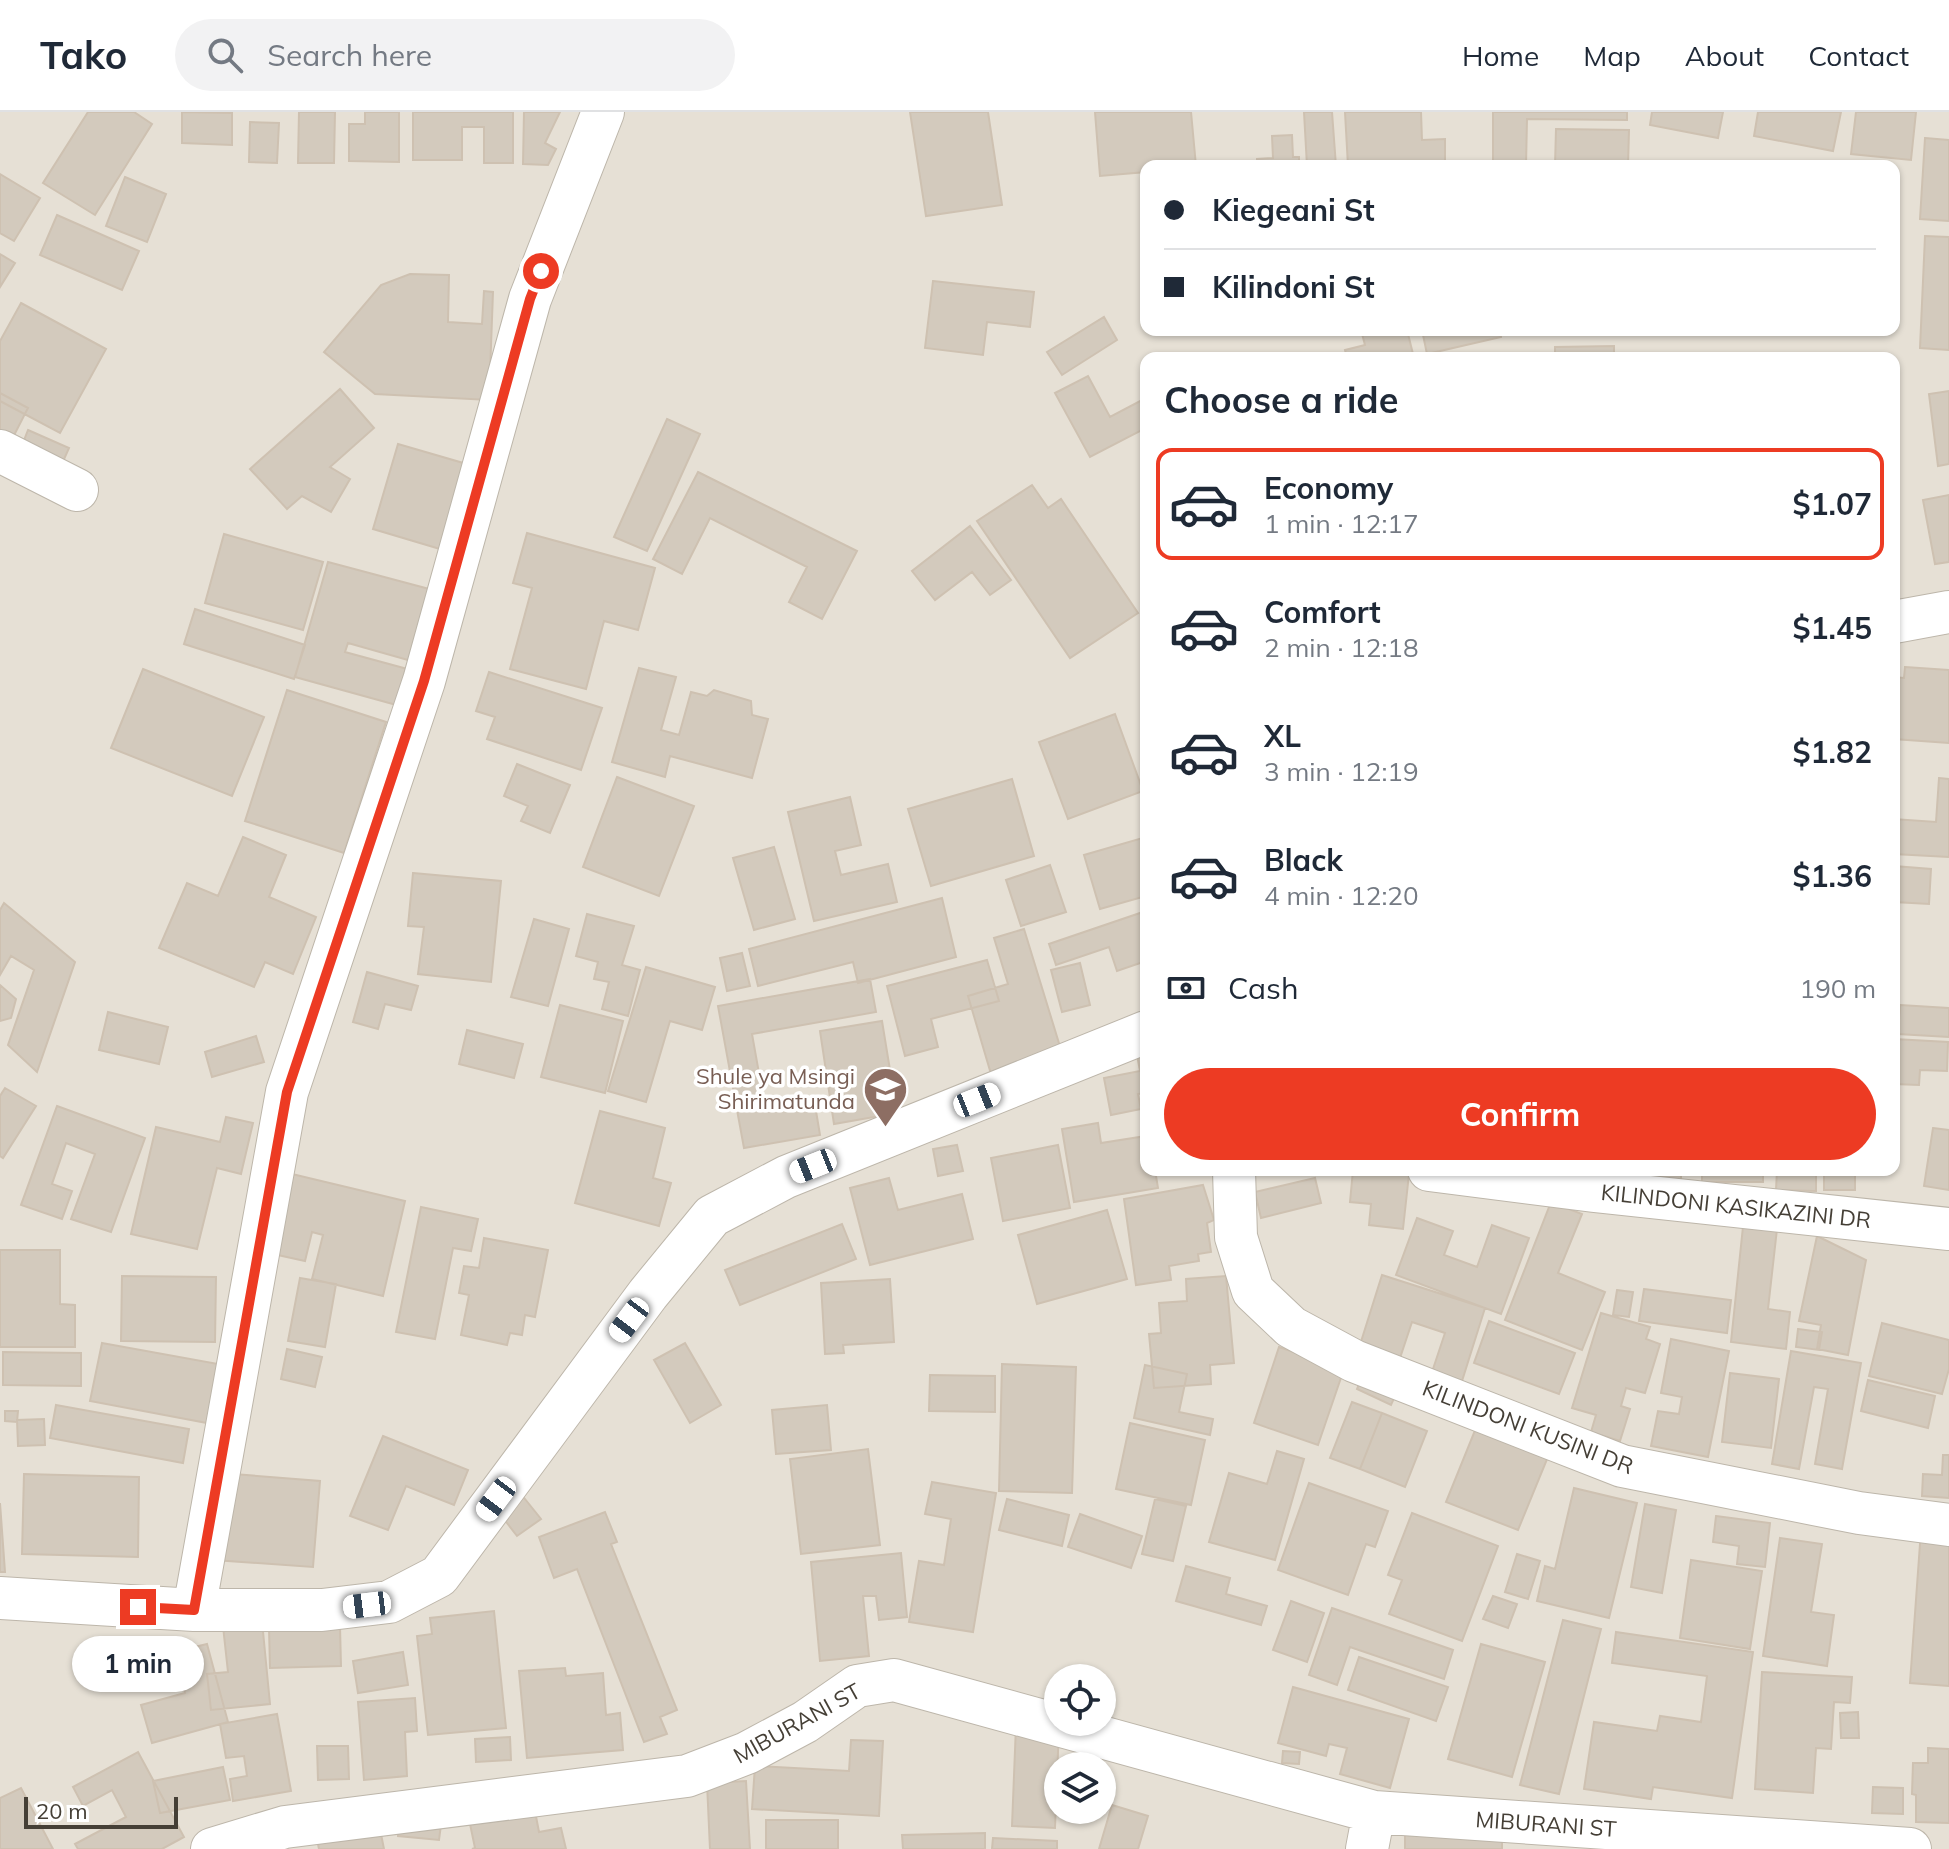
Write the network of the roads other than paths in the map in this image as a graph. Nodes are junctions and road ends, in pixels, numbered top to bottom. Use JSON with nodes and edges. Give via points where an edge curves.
{"nodes":[{"id":1,"x":603,"y":112,"type":"edge"},
{"id":2,"x":0,"y":451,"type":"edge"},
{"id":3,"x":77,"y":490,"type":"dead end"},
{"id":4,"x":1949,"y":612,"type":"edge"},
{"id":5,"x":1900,"y":621,"type":"edge"},
{"id":6,"x":1140,"y":1034,"type":"edge"},
{"id":7,"x":1234,"y":1176,"type":"edge"},
{"id":8,"x":1476,"y":1176,"type":"edge"},
{"id":9,"x":1949,"y":1229,"type":"edge"},
{"id":10,"x":1949,"y":1525,"type":"edge"},
{"id":11,"x":0,"y":1598,"type":"edge"},
{"id":12,"x":194,"y":1610,"type":"junction"},
{"id":13,"x":1370,"y":1831,"type":"edge"},
{"id":14,"x":212,"y":1849,"type":"edge"},
{"id":15,"x":1910,"y":1849,"type":"edge"}],
"edges":[{"from":1,"to":12,"type":"street","via":[[530,299],[424,681],[287,1092]]},
{"from":2,"to":3,"type":"street"},
{"from":4,"to":5,"type":"street"},
{"from":6,"to":12,"type":"street","via":[[786,1177],[712,1216],[439,1576],[389,1602],[322,1610]]},
{"from":7,"to":10,"type":"street","name":"KILINDONI KUSINI DR","via":[[1236,1237],[1253,1291],[1291,1327],[1354,1361],[1622,1466],[1859,1513]]},
{"from":8,"to":9,"type":"street","name":"KILINDONI KASIKAZINI DR"},
{"from":11,"to":12,"type":"street"},
{"from":13,"to":14,"type":"street","name":"MIBURANI ST","via":[[1198,1766],[894,1680],[857,1686],[770,1741],[687,1776],[285,1827]]},
{"from":13,"to":15,"type":"street","name":"MIBURANI ST"}]}
